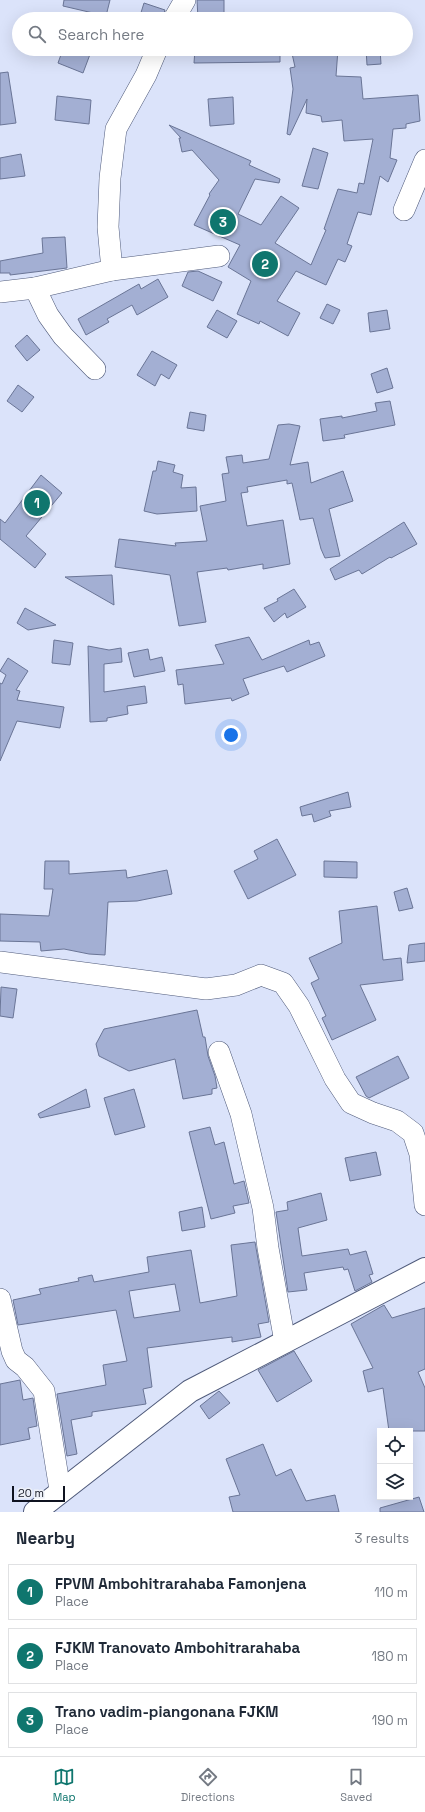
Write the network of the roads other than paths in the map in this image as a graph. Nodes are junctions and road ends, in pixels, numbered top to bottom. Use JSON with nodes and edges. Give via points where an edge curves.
{"nodes":[{"id":1,"x":186,"y":0,"type":"edge"},
{"id":2,"x":178,"y":12,"type":"edge"},
{"id":3,"x":154,"y":56,"type":"edge"},
{"id":4,"x":425,"y":160,"type":"edge"},
{"id":5,"x":404,"y":210,"type":"dead end"},
{"id":6,"x":219,"y":256,"type":"dead end"},
{"id":7,"x":112,"y":270,"type":"junction"},
{"id":8,"x":36,"y":288,"type":"junction"},
{"id":9,"x":0,"y":292,"type":"edge"},
{"id":10,"x":95,"y":369,"type":"dead end"},
{"id":11,"x":0,"y":962,"type":"edge"},
{"id":12,"x":219,"y":1052,"type":"dead end"},
{"id":13,"x":425,"y":1205,"type":"edge"},
{"id":14,"x":425,"y":1268,"type":"edge"},
{"id":15,"x":0,"y":1299,"type":"edge"},
{"id":16,"x":286,"y":1342,"type":"junction"},
{"id":17,"x":60,"y":1490,"type":"junction"},
{"id":18,"x":35,"y":1512,"type":"edge"}],
"edges":[{"from":1,"to":2,"type":"street"},
{"from":3,"to":7,"type":"street","via":[[116,128],[108,227]]},
{"from":4,"to":5,"type":"street"},
{"from":6,"to":7,"type":"street"},
{"from":7,"to":8,"type":"street"},
{"from":8,"to":9,"type":"street"},
{"from":8,"to":10,"type":"street","via":[[48,315],[63,336]]},
{"from":11,"to":13,"type":"street","via":[[206,990],[236,985],[261,975],[283,983],[299,1006],[334,1079],[351,1102],[373,1113],[397,1120],[413,1133],[420,1154]]},
{"from":12,"to":16,"type":"street","via":[[241,1114],[263,1208]]},
{"from":14,"to":16,"type":"street"},
{"from":15,"to":17,"type":"street","via":[[16,1360],[44,1391]]},
{"from":16,"to":17,"type":"street","via":[[190,1391]]},
{"from":17,"to":18,"type":"street"}]}
